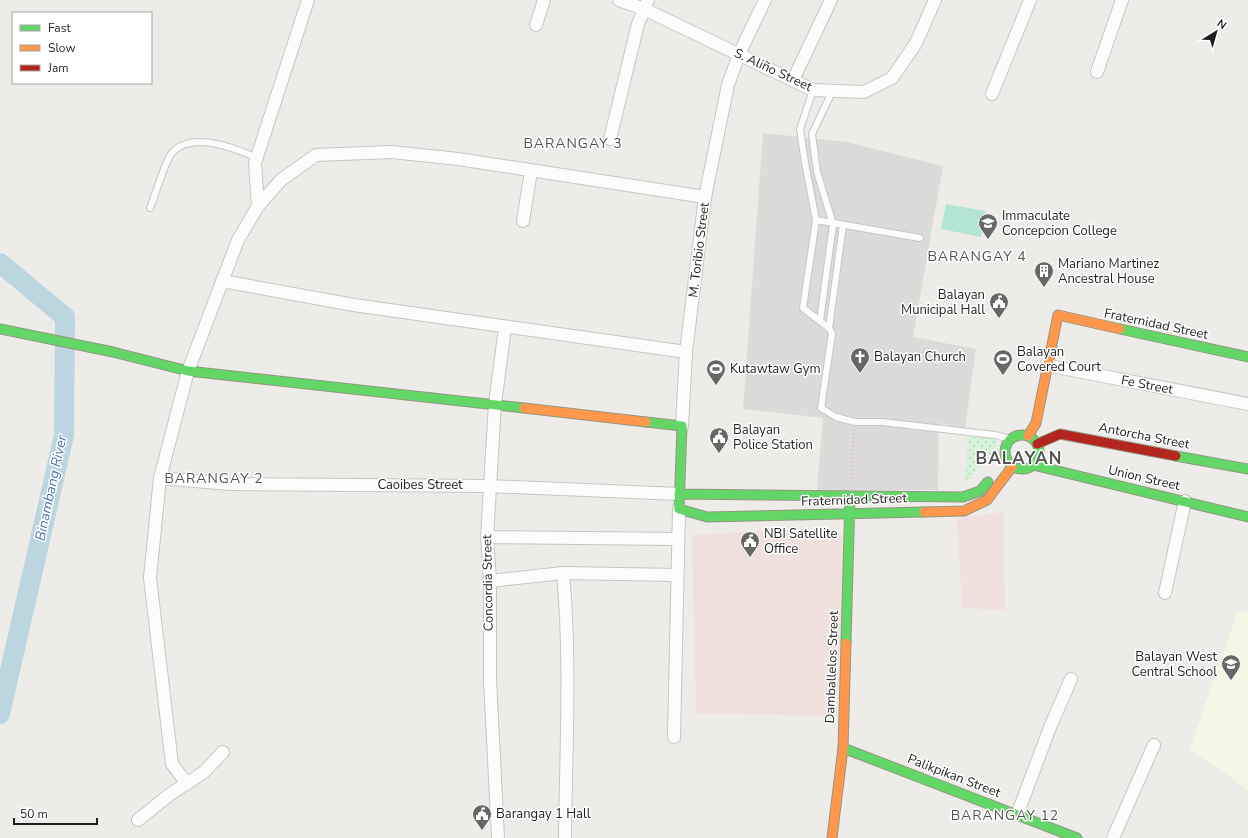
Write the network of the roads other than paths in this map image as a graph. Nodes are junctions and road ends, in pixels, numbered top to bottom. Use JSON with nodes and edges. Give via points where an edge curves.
{"nodes":[{"id":1,"x":308,"y":0,"type":"edge"},
{"id":2,"x":544,"y":0,"type":"edge"},
{"id":3,"x":619,"y":0,"type":"edge"},
{"id":4,"x":765,"y":0,"type":"edge"},
{"id":5,"x":831,"y":0,"type":"edge"},
{"id":6,"x":935,"y":0,"type":"edge"},
{"id":7,"x":1030,"y":0,"type":"edge"},
{"id":8,"x":1122,"y":0,"type":"edge"},
{"id":9,"x":646,"y":5,"type":"edge"},
{"id":10,"x":536,"y":25,"type":"dead end"},
{"id":11,"x":739,"y":54,"type":"junction"},
{"id":12,"x":1097,"y":72,"type":"dead end"},
{"id":13,"x":793,"y":80,"type":"junction"},
{"id":14,"x":813,"y":90,"type":"junction"},
{"id":15,"x":832,"y":92,"type":"junction"},
{"id":16,"x":992,"y":94,"type":"dead end"},
{"id":17,"x":610,"y":139,"type":"dead end"},
{"id":18,"x":257,"y":158,"type":"junction"},
{"id":19,"x":531,"y":171,"type":"junction"},
{"id":20,"x":706,"y":197,"type":"junction"},
{"id":21,"x":258,"y":206,"type":"junction"},
{"id":22,"x":150,"y":208,"type":"dead end"},
{"id":23,"x":816,"y":220,"type":"junction"},
{"id":24,"x":522,"y":222,"type":"dead end"},
{"id":25,"x":833,"y":224,"type":"junction"},
{"id":26,"x":842,"y":226,"type":"junction"},
{"id":27,"x":920,"y":238,"type":"dead end"},
{"id":28,"x":222,"y":281,"type":"junction"},
{"id":29,"x":820,"y":321,"type":"junction"},
{"id":30,"x":505,"y":328,"type":"junction"},
{"id":31,"x":829,"y":328,"type":"junction"},
{"id":32,"x":0,"y":329,"type":"edge"},
{"id":33,"x":686,"y":352,"type":"junction"},
{"id":34,"x":1248,"y":357,"type":"edge"},
{"id":35,"x":1046,"y":365,"type":"junction"},
{"id":36,"x":188,"y":371,"type":"junction"},
{"id":37,"x":495,"y":404,"type":"junction"},
{"id":38,"x":1248,"y":404,"type":"edge"},
{"id":39,"x":682,"y":426,"type":"junction"},
{"id":40,"x":1028,"y":436,"type":"junction"},
{"id":41,"x":1010,"y":439,"type":"junction"},
{"id":42,"x":1037,"y":444,"type":"junction"},
{"id":43,"x":1009,"y":463,"type":"junction"},
{"id":44,"x":1033,"y":465,"type":"junction"},
{"id":45,"x":1248,"y":470,"type":"edge"},
{"id":46,"x":160,"y":478,"type":"junction"},
{"id":47,"x":489,"y":486,"type":"junction"},
{"id":48,"x":679,"y":494,"type":"junction"},
{"id":49,"x":850,"y":496,"type":"junction"},
{"id":50,"x":1185,"y":501,"type":"junction"},
{"id":51,"x":679,"y":509,"type":"junction"},
{"id":52,"x":851,"y":513,"type":"junction"},
{"id":53,"x":1248,"y":517,"type":"edge"},
{"id":54,"x":487,"y":537,"type":"junction"},
{"id":55,"x":678,"y":539,"type":"junction"},
{"id":56,"x":563,"y":573,"type":"junction"},
{"id":57,"x":677,"y":575,"type":"junction"},
{"id":58,"x":490,"y":581,"type":"junction"},
{"id":59,"x":1165,"y":593,"type":"dead end"},
{"id":60,"x":1071,"y":679,"type":"dead end"},
{"id":61,"x":674,"y":737,"type":"dead end"},
{"id":62,"x":1154,"y":745,"type":"dead end"},
{"id":63,"x":843,"y":748,"type":"junction"},
{"id":64,"x":223,"y":752,"type":"dead end"},
{"id":65,"x":187,"y":784,"type":"junction"},
{"id":66,"x":1017,"y":815,"type":"junction"},
{"id":67,"x":138,"y":820,"type":"dead end"},
{"id":68,"x":565,"y":836,"type":"dead end"},
{"id":69,"x":498,"y":838,"type":"edge"},
{"id":70,"x":832,"y":838,"type":"edge"},
{"id":71,"x":1077,"y":838,"type":"edge"},
{"id":72,"x":1113,"y":838,"type":"edge"}],
"edges":[{"from":1,"to":18,"type":"street"},
{"from":2,"to":10,"type":"street"},
{"from":3,"to":9,"type":"street","name":"S. Aliño Street"},
{"from":4,"to":11,"type":"street","name":"M. Toribio Street"},
{"from":5,"to":13,"type":"street"},
{"from":6,"to":15,"type":"street","name":"S. Aliño Street","via":[[916,43],[892,78],[864,92]]},
{"from":7,"to":16,"type":"street"},
{"from":8,"to":12,"type":"street"},
{"from":9,"to":11,"type":"street","name":"S. Aliño Street"},
{"from":9,"to":17,"type":"street","via":[[638,24]]},
{"from":11,"to":13,"type":"street","name":"S. Aliño Street"},
{"from":11,"to":20,"type":"street","name":"M. Toribio Street","via":[[728,85]]},
{"from":13,"to":14,"type":"street","name":"S. Aliño Street"},
{"from":14,"to":15,"type":"street","name":"S. Aliño Street"},
{"from":14,"to":23,"type":"lane","via":[[800,129]]},
{"from":15,"to":25,"type":"lane","via":[[812,134],[817,172]]},
{"from":18,"to":21,"type":"street","via":[[255,163]]},
{"from":18,"to":22,"type":"lane","via":[[231,146],[200,142],[182,145],[171,154]]},
{"from":19,"to":20,"type":"street"},
{"from":19,"to":21,"type":"street","via":[[458,159],[392,152],[316,155],[281,180]]},
{"from":19,"to":24,"type":"street"},
{"from":20,"to":33,"type":"street","name":"M. Toribio Street"},
{"from":21,"to":28,"type":"street","via":[[238,240]]},
{"from":23,"to":25,"type":"lane"},
{"from":23,"to":29,"type":"lane","via":[[803,308]]},
{"from":25,"to":26,"type":"lane"},
{"from":25,"to":29,"type":"lane"},
{"from":26,"to":27,"type":"lane"},
{"from":26,"to":31,"type":"lane"},
{"from":28,"to":30,"type":"street","via":[[354,305]]},
{"from":28,"to":36,"type":"street"},
{"from":29,"to":31,"type":"lane"},
{"from":30,"to":33,"type":"street"},
{"from":30,"to":37,"type":"street","name":"Concordia Street"},
{"from":31,"to":41,"type":"lane","via":[[832,333],[821,408],[836,417],[855,422],[882,422]]},
{"from":32,"to":36,"type":"street","via":[[114,352]]},
{"from":33,"to":39,"type":"street","name":"M. Toribio Street"},
{"from":34,"to":35,"type":"street","name":"Fraternidad Street","via":[[1058,315]]},
{"from":35,"to":38,"type":"street","name":"Fe Street"},
{"from":35,"to":40,"type":"street","via":[[1036,423]]},
{"from":36,"to":37,"type":"street"},
{"from":36,"to":46,"type":"street"},
{"from":37,"to":39,"type":"street"},
{"from":37,"to":47,"type":"street","name":"Concordia Street"},
{"from":39,"to":48,"type":"street","name":"M. Toribio Street"},
{"from":40,"to":41,"type":"street","via":[[1019,435]]},
{"from":40,"to":42,"type":"street"},
{"from":41,"to":43,"type":"street","via":[[1004,451]]},
{"from":42,"to":44,"type":"street","via":[[1039,455]]},
{"from":42,"to":45,"type":"street","name":"Antorcha Street","via":[[1060,434]]},
{"from":43,"to":44,"type":"street","via":[[1023,469]]},
{"from":43,"to":49,"type":"street","name":"Fraternidad Street","via":[[995,473],[980,491],[963,497]]},
{"from":43,"to":52,"type":"street","name":"Fraternidad Street","via":[[986,500],[964,511]]},
{"from":44,"to":50,"type":"street","name":"Union Street"},
{"from":46,"to":47,"type":"street","name":"Caoibes Street","via":[[230,484]]},
{"from":46,"to":65,"type":"street","via":[[150,578],[172,764]]},
{"from":47,"to":48,"type":"street","name":"Caoibes Street"},
{"from":47,"to":54,"type":"street","name":"Concordia Street"},
{"from":48,"to":49,"type":"street","name":"Fraternidad Street"},
{"from":48,"to":51,"type":"street","name":"M. Toribio Street"},
{"from":49,"to":52,"type":"street","name":"Damballelos Street"},
{"from":50,"to":53,"type":"street","name":"Union Street"},
{"from":50,"to":59,"type":"street"},
{"from":51,"to":52,"type":"street","name":"Fraternidad Street","via":[[707,517]]},
{"from":51,"to":55,"type":"street"},
{"from":52,"to":63,"type":"street","name":"Damballelos Street"},
{"from":54,"to":55,"type":"street"},
{"from":54,"to":58,"type":"street","name":"Concordia Street"},
{"from":55,"to":57,"type":"street"},
{"from":56,"to":57,"type":"street"},
{"from":56,"to":58,"type":"street"},
{"from":56,"to":68,"type":"street","via":[[567,656]]},
{"from":57,"to":61,"type":"street"},
{"from":58,"to":69,"type":"street","name":"Concordia Street","via":[[490,680]]},
{"from":60,"to":66,"type":"street"},
{"from":62,"to":72,"type":"street"},
{"from":63,"to":66,"type":"street","name":"Palikpikan Street"},
{"from":63,"to":70,"type":"street","name":"Damballelos Street"},
{"from":64,"to":65,"type":"street","via":[[204,772]]},
{"from":65,"to":67,"type":"street"},
{"from":66,"to":71,"type":"street","name":"Palikpikan Street"}]}
